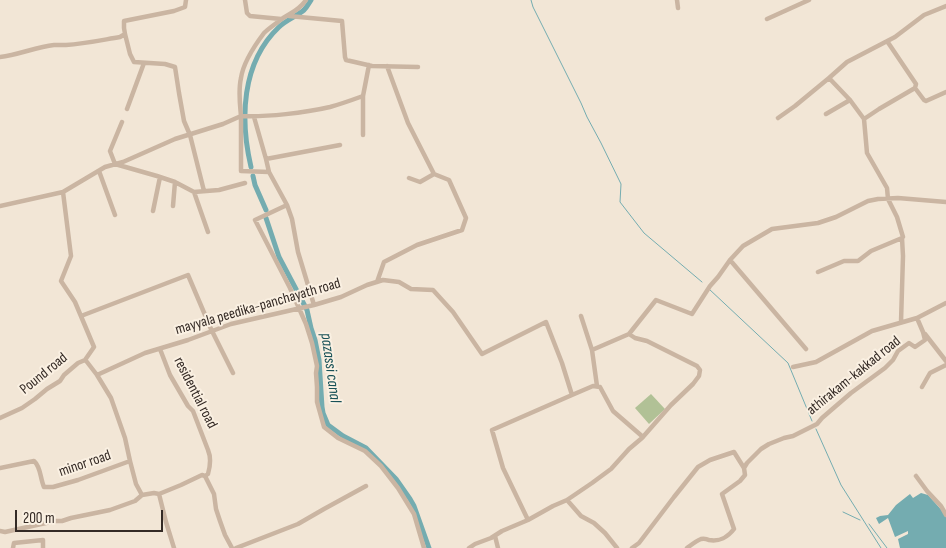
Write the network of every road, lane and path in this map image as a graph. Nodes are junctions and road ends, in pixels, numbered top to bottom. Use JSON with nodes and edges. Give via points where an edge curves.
{"nodes":[{"id":1,"x":186,"y":0,"type":"edge"},
{"id":2,"x":245,"y":0,"type":"edge"},
{"id":3,"x":306,"y":0,"type":"edge"},
{"id":4,"x":677,"y":0,"type":"edge"},
{"id":5,"x":809,"y":0,"type":"edge"},
{"id":6,"x":946,"y":6,"type":"edge"},
{"id":7,"x":678,"y":8,"type":"dead end"},
{"id":8,"x":289,"y":16,"type":"junction"},
{"id":9,"x":281,"y":19,"type":"junction"},
{"id":10,"x":767,"y":19,"type":"dead end"},
{"id":11,"x":125,"y":34,"type":"junction"},
{"id":12,"x":887,"y":41,"type":"junction"},
{"id":13,"x":0,"y":57,"type":"edge"},
{"id":14,"x":144,"y":63,"type":"junction"},
{"id":15,"x":369,"y":65,"type":"junction"},
{"id":16,"x":387,"y":66,"type":"junction"},
{"id":17,"x":418,"y":67,"type":"dead end"},
{"id":18,"x":829,"y":78,"type":"junction"},
{"id":19,"x":916,"y":88,"type":"junction"},
{"id":20,"x":946,"y":92,"type":"edge"},
{"id":21,"x":363,"y":96,"type":"junction"},
{"id":22,"x":850,"y":100,"type":"junction"},
{"id":23,"x":127,"y":109,"type":"dead end"},
{"id":24,"x":826,"y":114,"type":"dead end"},
{"id":25,"x":241,"y":116,"type":"junction"},
{"id":26,"x":254,"y":117,"type":"junction"},
{"id":27,"x":778,"y":118,"type":"dead end"},
{"id":28,"x":864,"y":120,"type":"junction"},
{"id":29,"x":122,"y":122,"type":"dead end"},
{"id":30,"x":190,"y":135,"type":"junction"},
{"id":31,"x":363,"y":135,"type":"dead end"},
{"id":32,"x":340,"y":145,"type":"dead end"},
{"id":33,"x":266,"y":159,"type":"junction"},
{"id":34,"x":114,"y":164,"type":"junction"},
{"id":35,"x":98,"y":171,"type":"junction"},
{"id":36,"x":269,"y":172,"type":"junction"},
{"id":37,"x":434,"y":174,"type":"junction"},
{"id":38,"x":160,"y":177,"type":"junction"},
{"id":39,"x":409,"y":178,"type":"dead end"},
{"id":40,"x":175,"y":182,"type":"junction"},
{"id":41,"x":245,"y":182,"type":"dead end"},
{"id":42,"x":63,"y":192,"type":"junction"},
{"id":43,"x":194,"y":192,"type":"junction"},
{"id":44,"x":204,"y":192,"type":"junction"},
{"id":45,"x":888,"y":199,"type":"junction"},
{"id":46,"x":946,"y":202,"type":"edge"},
{"id":47,"x":287,"y":205,"type":"junction"},
{"id":48,"x":0,"y":206,"type":"edge"},
{"id":49,"x":174,"y":206,"type":"dead end"},
{"id":50,"x":153,"y":211,"type":"dead end"},
{"id":51,"x":115,"y":215,"type":"dead end"},
{"id":52,"x":208,"y":232,"type":"dead end"},
{"id":53,"x":902,"y":238,"type":"junction"},
{"id":54,"x":730,"y":260,"type":"junction"},
{"id":55,"x":818,"y":272,"type":"dead end"},
{"id":56,"x":377,"y":282,"type":"junction"},
{"id":57,"x":946,"y":303,"type":"edge"},
{"id":58,"x":312,"y":306,"type":"junction"},
{"id":59,"x":299,"y":308,"type":"junction"},
{"id":60,"x":81,"y":316,"type":"junction"},
{"id":61,"x":580,"y":316,"type":"dead end"},
{"id":62,"x":917,"y":318,"type":"junction"},
{"id":63,"x":901,"y":322,"type":"junction"},
{"id":64,"x":212,"y":332,"type":"junction"},
{"id":65,"x":924,"y":332,"type":"junction"},
{"id":66,"x":629,"y":334,"type":"junction"},
{"id":67,"x":160,"y":349,"type":"junction"},
{"id":68,"x":806,"y":349,"type":"dead end"},
{"id":69,"x":592,"y":350,"type":"junction"},
{"id":70,"x":85,"y":360,"type":"junction"},
{"id":71,"x":946,"y":360,"type":"edge"},
{"id":72,"x":946,"y":365,"type":"edge"},
{"id":73,"x":793,"y":367,"type":"dead end"},
{"id":74,"x":233,"y":373,"type":"dead end"},
{"id":75,"x":97,"y":375,"type":"junction"},
{"id":76,"x":597,"y":386,"type":"junction"},
{"id":77,"x":922,"y":387,"type":"dead end"},
{"id":78,"x":572,"y":395,"type":"junction"},
{"id":79,"x":0,"y":418,"type":"edge"},
{"id":80,"x":642,"y":437,"type":"junction"},
{"id":81,"x":130,"y":461,"type":"junction"},
{"id":82,"x":0,"y":468,"type":"edge"},
{"id":83,"x":744,"y":468,"type":"junction"},
{"id":84,"x":205,"y":476,"type":"junction"},
{"id":85,"x":916,"y":476,"type":"dead end"},
{"id":86,"x":366,"y":486,"type":"dead end"},
{"id":87,"x":159,"y":494,"type":"junction"},
{"id":88,"x":142,"y":495,"type":"junction"},
{"id":89,"x":567,"y":500,"type":"junction"},
{"id":90,"x":946,"y":515,"type":"edge"},
{"id":91,"x":528,"y":520,"type":"junction"},
{"id":92,"x":0,"y":531,"type":"edge"},
{"id":93,"x":494,"y":536,"type":"junction"},
{"id":94,"x":13,"y":548,"type":"edge"},
{"id":95,"x":43,"y":548,"type":"edge"},
{"id":96,"x":174,"y":548,"type":"edge"},
{"id":97,"x":234,"y":548,"type":"edge"},
{"id":98,"x":424,"y":548,"type":"edge"},
{"id":99,"x":469,"y":548,"type":"edge"},
{"id":100,"x":498,"y":548,"type":"edge"},
{"id":101,"x":617,"y":548,"type":"edge"},
{"id":102,"x":632,"y":548,"type":"edge"},
{"id":103,"x":687,"y":548,"type":"edge"}],
"edges":[{"from":1,"to":11,"type":"street","via":[[185,7],[124,21]]},
{"from":2,"to":9,"type":"street","via":[[250,16]]},
{"from":3,"to":8,"type":"street"},
{"from":4,"to":7,"type":"street"},
{"from":5,"to":10,"type":"street"},
{"from":6,"to":12,"type":"street","via":[[924,14]]},
{"from":8,"to":9,"type":"street"},
{"from":8,"to":15,"type":"street","via":[[342,20],[346,60]]},
{"from":9,"to":25,"type":"street","via":[[264,32],[245,65],[239,95]]},
{"from":11,"to":13,"type":"street"},
{"from":11,"to":14,"type":"street","via":[[134,62]]},
{"from":12,"to":18,"type":"street","via":[[847,62]]},
{"from":12,"to":19,"type":"street"},
{"from":14,"to":23,"type":"street"},
{"from":14,"to":30,"type":"street","via":[[175,67],[184,121]]},
{"from":15,"to":16,"type":"street"},
{"from":15,"to":21,"type":"street"},
{"from":16,"to":17,"type":"street"},
{"from":16,"to":37,"type":"street","via":[[408,123]]},
{"from":18,"to":22,"type":"street"},
{"from":18,"to":27,"type":"street"},
{"from":19,"to":20,"type":"street","via":[[924,100]]},
{"from":19,"to":28,"type":"street"},
{"from":21,"to":26,"type":"street","via":[[312,111]]},
{"from":21,"to":31,"type":"street"},
{"from":22,"to":24,"type":"street"},
{"from":22,"to":28,"type":"street"},
{"from":25,"to":26,"type":"street"},
{"from":25,"to":30,"type":"street"},
{"from":25,"to":36,"type":"street","via":[[241,171]]},
{"from":26,"to":33,"type":"street"},
{"from":28,"to":45,"type":"street","via":[[866,152],[887,188]]},
{"from":29,"to":34,"type":"street","via":[[110,151]]},
{"from":30,"to":34,"type":"street"},
{"from":30,"to":44,"type":"street"},
{"from":32,"to":33,"type":"street"},
{"from":33,"to":36,"type":"street"},
{"from":34,"to":35,"type":"street"},
{"from":34,"to":38,"type":"street"},
{"from":35,"to":42,"type":"street"},
{"from":35,"to":51,"type":"street"},
{"from":36,"to":47,"type":"street"},
{"from":37,"to":39,"type":"street","via":[[420,182]]},
{"from":37,"to":56,"type":"street","via":[[449,180],[466,218],[462,230],[418,245],[384,262]]},
{"from":38,"to":40,"type":"street"},
{"from":38,"to":50,"type":"street"},
{"from":40,"to":43,"type":"street"},
{"from":40,"to":49,"type":"street"},
{"from":41,"to":44,"type":"street"},
{"from":42,"to":48,"type":"street"},
{"from":42,"to":60,"type":"street","via":[[71,256],[61,281]]},
{"from":43,"to":44,"type":"street"},
{"from":43,"to":52,"type":"street"},
{"from":45,"to":46,"type":"street"},
{"from":45,"to":53,"type":"street"},
{"from":45,"to":54,"type":"street","via":[[868,201],[818,223],[772,229],[743,246]]},
{"from":47,"to":58,"type":"street"},
{"from":47,"to":59,"type":"street","via":[[255,220]]},
{"from":53,"to":55,"type":"street","via":[[871,251],[858,261],[844,261]]},
{"from":53,"to":63,"type":"street"},
{"from":54,"to":66,"type":"street","via":[[692,314],[656,300]]},
{"from":54,"to":68,"type":"street"},
{"from":56,"to":58,"type":"street","name":"mayyala peedika-panchayath road"},
{"from":56,"to":78,"type":"street","name":"mayyala peedika-panchayath road","via":[[399,282],[411,289],[433,290],[453,312],[482,354],[546,322]]},
{"from":57,"to":62,"type":"street"},
{"from":58,"to":59,"type":"street","name":"mayyala peedika-panchayath road"},
{"from":59,"to":64,"type":"street","name":"mayyala peedika-panchayath road","via":[[231,324]]},
{"from":59,"to":98,"type":"street","via":[[317,366],[317,402],[324,427],[365,451],[381,466],[414,514]]},
{"from":60,"to":64,"type":"street","via":[[188,275]]},
{"from":60,"to":70,"type":"street","via":[[94,347]]},
{"from":61,"to":69,"type":"street"},
{"from":62,"to":63,"type":"street"},
{"from":62,"to":65,"type":"street"},
{"from":63,"to":73,"type":"street","via":[[872,331],[816,362]]},
{"from":64,"to":67,"type":"street","name":"mayyala peedika-panchayath road"},
{"from":64,"to":74,"type":"street"},
{"from":65,"to":71,"type":"street"},
{"from":65,"to":83,"type":"street","name":"athirakam-kakkad road","via":[[925,340],[915,347],[909,344],[898,352],[885,368],[817,424],[769,444]]},
{"from":66,"to":69,"type":"street"},
{"from":66,"to":80,"type":"street","via":[[676,355],[700,370],[693,384]]},
{"from":67,"to":75,"type":"street","name":"mayyala peedika-panchayath road"},
{"from":67,"to":84,"type":"street","name":"residential road","via":[[170,375],[193,411],[208,450],[209,470]]},
{"from":69,"to":76,"type":"street"},
{"from":70,"to":75,"type":"street","name":"Pound road"},
{"from":70,"to":79,"type":"street","name":"Pound road","via":[[22,408]]},
{"from":72,"to":77,"type":"street","via":[[930,373]]},
{"from":75,"to":81,"type":"street","name":"Pound road","via":[[111,398]]},
{"from":76,"to":78,"type":"street"},
{"from":76,"to":80,"type":"street","via":[[613,411]]},
{"from":78,"to":91,"type":"street","via":[[492,430],[502,468]]},
{"from":80,"to":89,"type":"street","via":[[611,469]]},
{"from":81,"to":82,"type":"street","name":"minor road","via":[[53,487],[43,485],[39,467],[34,461]]},
{"from":81,"to":88,"type":"street","name":"minor road"},
{"from":83,"to":102,"type":"street","via":[[734,452],[698,467]]},
{"from":83,"to":103,"type":"street","name":"athirakam-kakkad road","via":[[745,475],[740,481],[722,494],[734,529],[730,535],[711,541],[700,539]]},
{"from":84,"to":87,"type":"street"},
{"from":84,"to":97,"type":"street","via":[[214,494],[225,535]]},
{"from":85,"to":90,"type":"street"},
{"from":86,"to":97,"type":"street","via":[[298,524]]},
{"from":87,"to":88,"type":"street"},
{"from":87,"to":96,"type":"street"},
{"from":88,"to":92,"type":"street","via":[[110,510]]},
{"from":89,"to":91,"type":"street"},
{"from":89,"to":101,"type":"street"},
{"from":91,"to":93,"type":"street"},
{"from":93,"to":99,"type":"street"},
{"from":93,"to":100,"type":"street"},
{"from":94,"to":95,"type":"street","via":[[14,543],[43,540]]}]}
